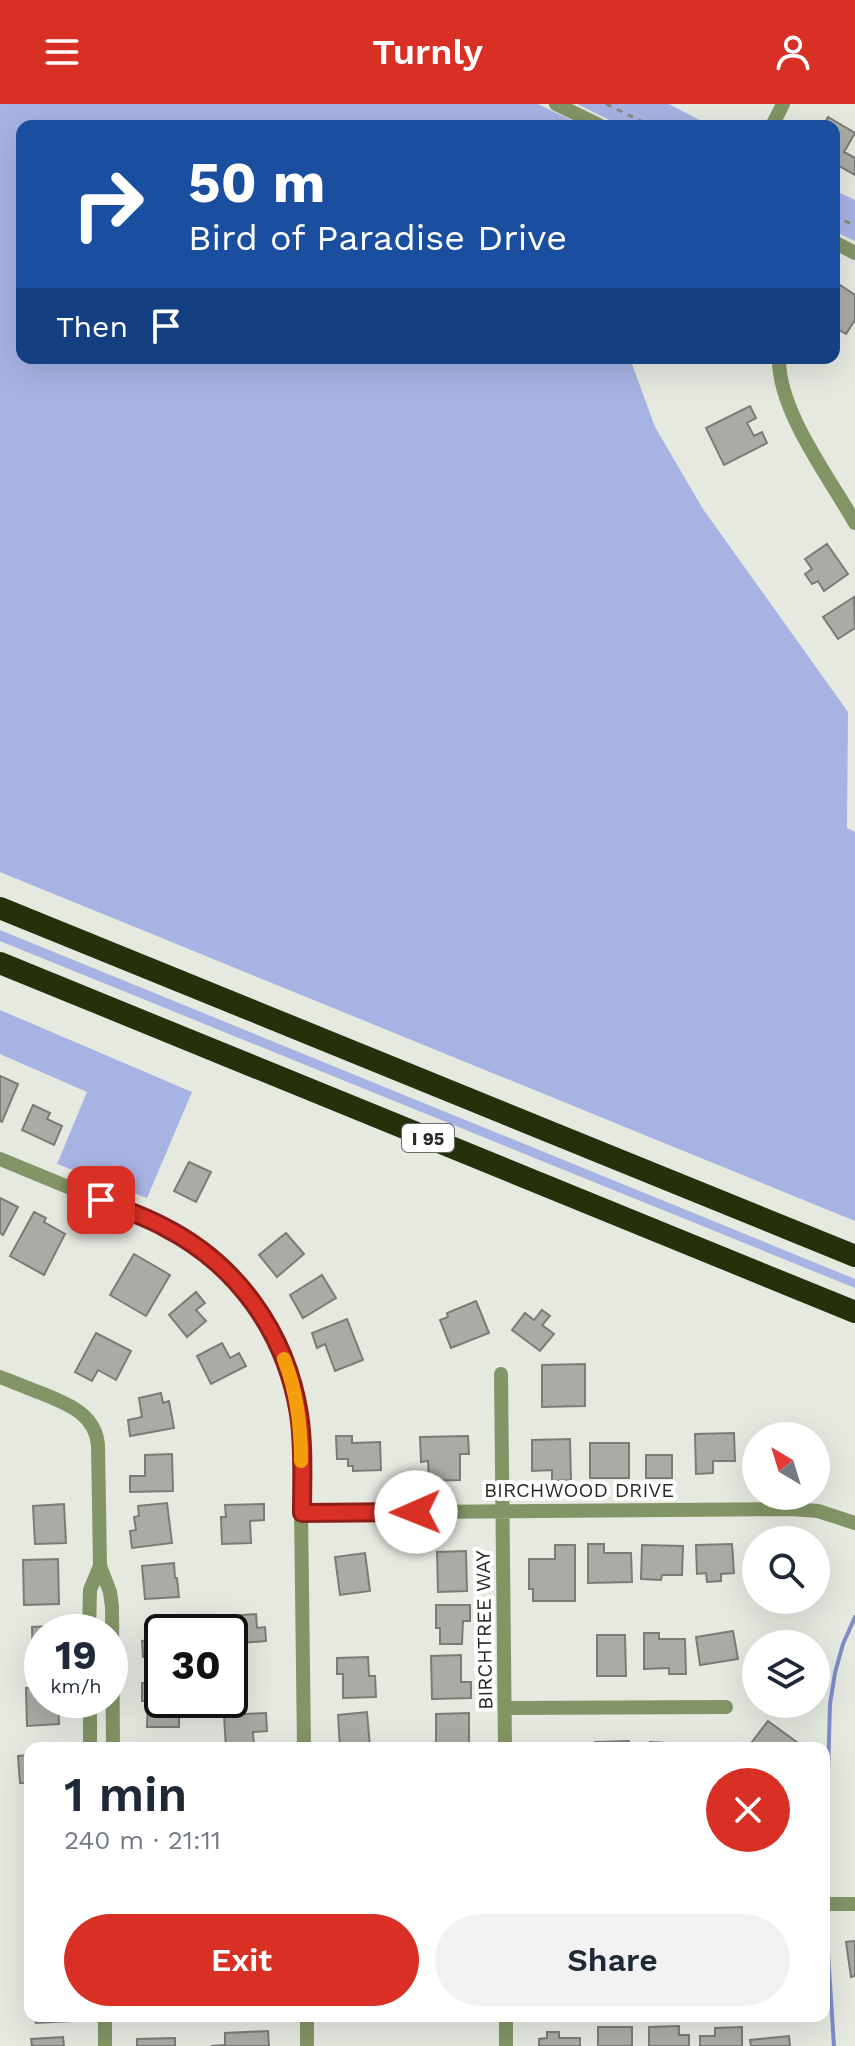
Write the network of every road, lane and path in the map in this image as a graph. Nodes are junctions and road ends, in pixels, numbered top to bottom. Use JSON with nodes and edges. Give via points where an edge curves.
{"nodes":[{"id":1,"x":556,"y":104,"type":"edge"},
{"id":2,"x":606,"y":104,"type":"edge"},
{"id":3,"x":589,"y":120,"type":"edge"},
{"id":4,"x":639,"y":120,"type":"edge"},
{"id":5,"x":780,"y":364,"type":"edge"},
{"id":6,"x":853,"y":516,"type":"edge"},
{"id":7,"x":0,"y":908,"type":"edge"},
{"id":8,"x":0,"y":963,"type":"edge"},
{"id":9,"x":0,"y":1159,"type":"edge"},
{"id":10,"x":855,"y":1256,"type":"edge"},
{"id":11,"x":855,"y":1312,"type":"edge"},
{"id":12,"x":501,"y":1374,"type":"dead end"},
{"id":13,"x":0,"y":1377,"type":"edge"},
{"id":14,"x":502,"y":1511,"type":"junction"},
{"id":15,"x":302,"y":1513,"type":"junction"},
{"id":16,"x":855,"y":1523,"type":"edge"},
{"id":17,"x":100,"y":1566,"type":"junction"},
{"id":18,"x":89,"y":1614,"type":"edge"},
{"id":19,"x":726,"y":1707,"type":"dead end"},
{"id":20,"x":505,"y":1708,"type":"junction"},
{"id":21,"x":90,"y":1718,"type":"edge"},
{"id":22,"x":90,"y":1742,"type":"edge"},
{"id":23,"x":113,"y":1742,"type":"edge"},
{"id":24,"x":304,"y":1742,"type":"edge"},
{"id":25,"x":505,"y":1742,"type":"edge"},
{"id":26,"x":830,"y":1904,"type":"edge"},
{"id":27,"x":855,"y":1904,"type":"edge"},
{"id":28,"x":105,"y":2022,"type":"edge"},
{"id":29,"x":307,"y":2022,"type":"edge"},
{"id":30,"x":506,"y":2022,"type":"edge"},
{"id":31,"x":105,"y":2046,"type":"edge"},
{"id":32,"x":307,"y":2046,"type":"edge"},
{"id":33,"x":506,"y":2046,"type":"edge"}],
"edges":[{"from":1,"to":3,"type":"street"},
{"from":2,"to":4,"type":"path"},
{"from":5,"to":6,"type":"street","via":[[786,402]]},
{"from":7,"to":10,"type":"highway","number":"I 95"},
{"from":8,"to":11,"type":"highway","number":"I 95"},
{"from":9,"to":15,"type":"street","via":[[165,1227],[208,1255],[243,1289],[273,1334],[292,1381],[300,1429]]},
{"from":12,"to":14,"type":"street","name":"BIRCHTREE WAY"},
{"from":13,"to":17,"type":"street","via":[[75,1408],[94,1428]]},
{"from":14,"to":15,"type":"street","name":"BIRCHWOOD DRIVE"},
{"from":14,"to":16,"type":"street","name":"BIRCHWOOD DRIVE","via":[[801,1509]]},
{"from":14,"to":20,"type":"street","name":"BIRCHTREE WAY"},
{"from":15,"to":24,"type":"street"},
{"from":17,"to":18,"type":"street","via":[[90,1590]]},
{"from":17,"to":23,"type":"street","via":[[111,1600]]},
{"from":19,"to":20,"type":"street"},
{"from":20,"to":25,"type":"street","name":"BIRCHTREE WAY"},
{"from":21,"to":22,"type":"street"},
{"from":26,"to":27,"type":"street"},
{"from":28,"to":31,"type":"street"},
{"from":29,"to":32,"type":"street"},
{"from":30,"to":33,"type":"street"}]}
